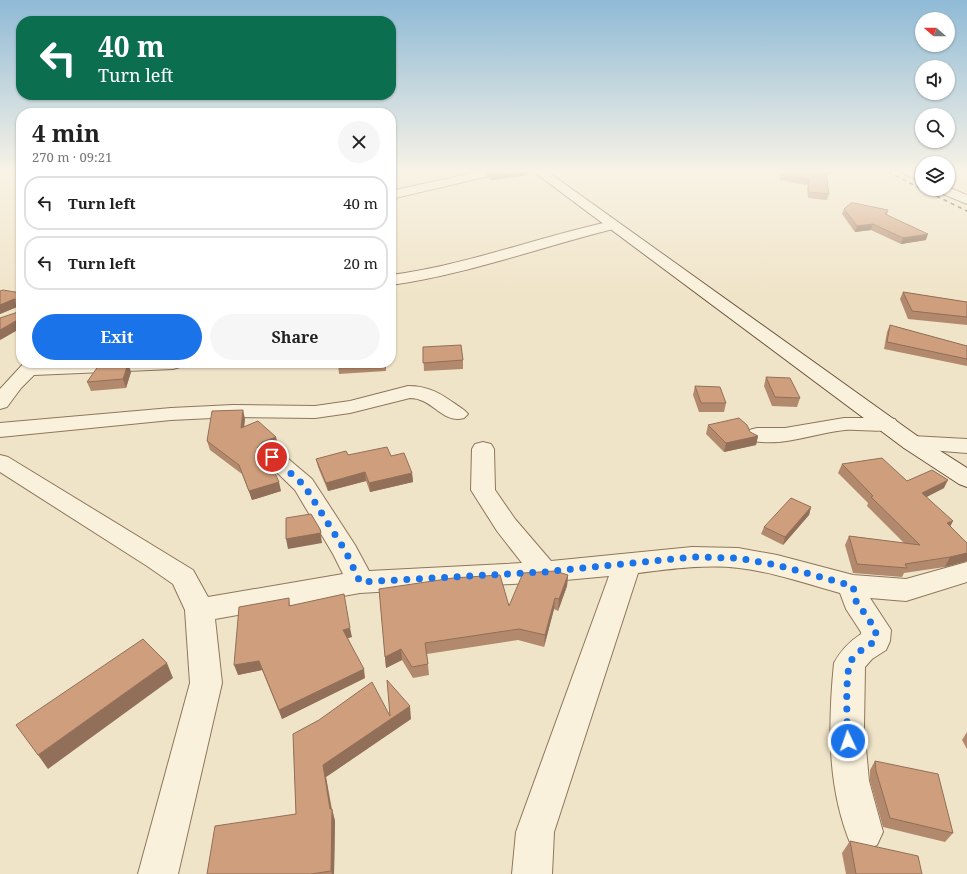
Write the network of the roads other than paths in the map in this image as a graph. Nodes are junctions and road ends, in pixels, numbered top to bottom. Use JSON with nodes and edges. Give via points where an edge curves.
{"nodes":[{"id":1,"x":595,"y":213,"type":"edge"},
{"id":2,"x":612,"y":225,"type":"junction"},
{"id":3,"x":396,"y":279,"type":"edge"},
{"id":4,"x":30,"y":368,"type":"edge"},
{"id":5,"x":0,"y":403,"type":"edge"},
{"id":6,"x":457,"y":414,"type":"dead end"},
{"id":7,"x":887,"y":424,"type":"junction"},
{"id":8,"x":0,"y":430,"type":"edge"},
{"id":9,"x":757,"y":435,"type":"edge"},
{"id":10,"x":912,"y":443,"type":"junction"},
{"id":11,"x":967,"y":446,"type":"edge"},
{"id":12,"x":483,"y":449,"type":"dead end"},
{"id":13,"x":272,"y":457,"type":"dead end"},
{"id":14,"x":0,"y":462,"type":"edge"},
{"id":15,"x":967,"y":479,"type":"edge"},
{"id":16,"x":627,"y":564,"type":"junction"},
{"id":17,"x":544,"y":572,"type":"junction"},
{"id":18,"x":967,"y":572,"type":"edge"},
{"id":19,"x":360,"y":582,"type":"junction"},
{"id":20,"x":853,"y":586,"type":"junction"},
{"id":21,"x":200,"y":610,"type":"junction"},
{"id":22,"x":864,"y":832,"type":"dead end"},
{"id":23,"x":158,"y":874,"type":"edge"},
{"id":24,"x":532,"y":874,"type":"edge"}],
"edges":[{"from":1,"to":2,"type":"street"},
{"from":2,"to":3,"type":"street","via":[[430,274]]},
{"from":2,"to":7,"type":"street"},
{"from":4,"to":5,"type":"street"},
{"from":6,"to":8,"type":"street","via":[[427,394],[408,392],[350,407],[315,412],[233,410]]},
{"from":7,"to":9,"type":"street","via":[[844,424],[785,435]]},
{"from":7,"to":10,"type":"street"},
{"from":10,"to":11,"type":"street"},
{"from":10,"to":15,"type":"street"},
{"from":12,"to":17,"type":"street","via":[[483,490],[506,525]]},
{"from":13,"to":19,"type":"street","via":[[304,485],[346,552]]},
{"from":14,"to":21,"type":"street","via":[[183,577]]},
{"from":16,"to":17,"type":"street"},
{"from":16,"to":20,"type":"street","via":[[692,557],[738,558],[777,565]]},
{"from":16,"to":24,"type":"street","via":[[535,832]]},
{"from":17,"to":19,"type":"street"},
{"from":18,"to":20,"type":"street","via":[[906,590]]},
{"from":19,"to":21,"type":"street"},
{"from":20,"to":22,"type":"street","via":[[856,601],[876,630],[875,641],[861,650],[850,663],[848,688],[851,781]]},
{"from":21,"to":23,"type":"street","via":[[206,683]]}]}
